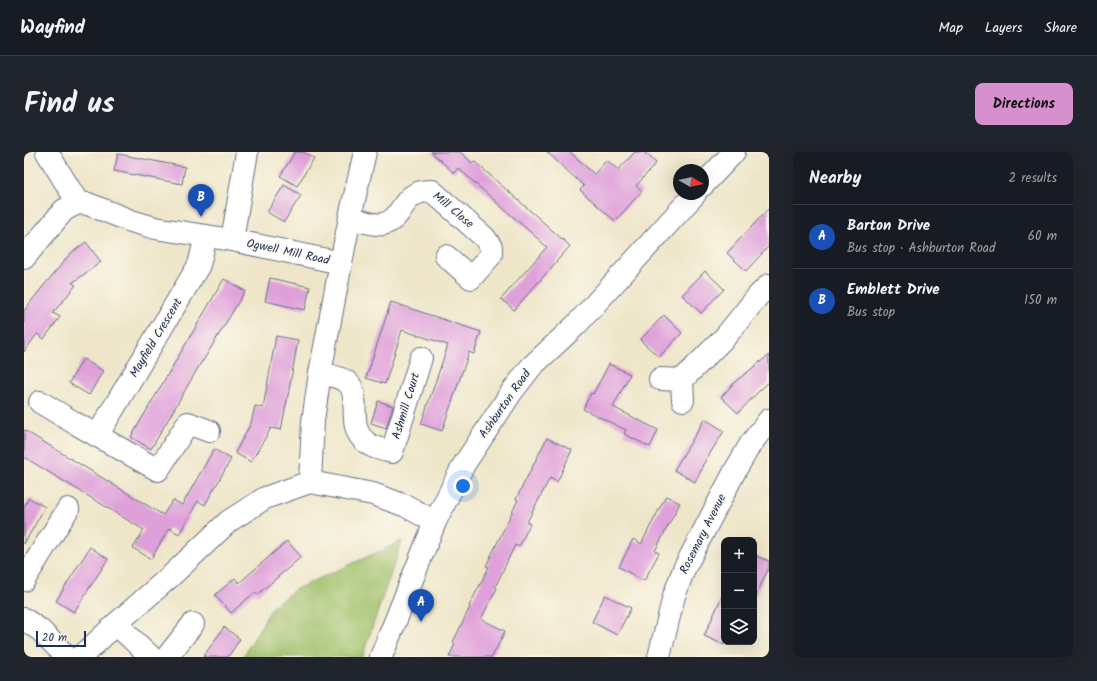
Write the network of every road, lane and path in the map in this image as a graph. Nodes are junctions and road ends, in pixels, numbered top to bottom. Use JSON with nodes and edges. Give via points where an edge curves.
{"nodes":[{"id":1,"x":47,"y":152,"type":"edge"},
{"id":2,"x":247,"y":152,"type":"edge"},
{"id":3,"x":365,"y":152,"type":"edge"},
{"id":4,"x":734,"y":152,"type":"edge"},
{"id":5,"x":709,"y":179,"type":"edge"},
{"id":6,"x":690,"y":200,"type":"edge"},
{"id":7,"x":78,"y":203,"type":"junction"},
{"id":8,"x":350,"y":217,"type":"junction"},
{"id":9,"x":206,"y":236,"type":"junction"},
{"id":10,"x":232,"y":240,"type":"junction"},
{"id":11,"x":446,"y":256,"type":"dead end"},
{"id":12,"x":24,"y":258,"type":"edge"},
{"id":13,"x":341,"y":263,"type":"junction"},
{"id":14,"x":769,"y":285,"type":"edge"},
{"id":15,"x":421,"y":358,"type":"dead end"},
{"id":16,"x":320,"y":373,"type":"junction"},
{"id":17,"x":660,"y":379,"type":"dead end"},
{"id":18,"x":40,"y":402,"type":"dead end"},
{"id":19,"x":769,"y":420,"type":"edge"},
{"id":20,"x":209,"y":431,"type":"dead end"},
{"id":21,"x":97,"y":436,"type":"junction"},
{"id":22,"x":310,"y":482,"type":"junction"},
{"id":23,"x":68,"y":509,"type":"dead end"},
{"id":24,"x":435,"y":522,"type":"junction"},
{"id":25,"x":24,"y":580,"type":"edge"},
{"id":26,"x":24,"y":618,"type":"edge"},
{"id":27,"x":116,"y":624,"type":"junction"},
{"id":28,"x":193,"y":624,"type":"dead end"},
{"id":29,"x":67,"y":657,"type":"edge"},
{"id":30,"x":81,"y":657,"type":"edge"},
{"id":31,"x":151,"y":657,"type":"edge"},
{"id":32,"x":167,"y":657,"type":"edge"},
{"id":33,"x":381,"y":657,"type":"edge"},
{"id":34,"x":659,"y":657,"type":"edge"}],
"edges":[{"from":1,"to":7,"type":"street"},
{"from":2,"to":10,"type":"street"},
{"from":3,"to":8,"type":"street"},
{"from":4,"to":5,"type":"street"},
{"from":6,"to":24,"type":"street","name":"Ashburton Road","via":[[576,325],[531,366],[463,466]]},
{"from":7,"to":9,"type":"street","name":"Ogwell Mill Road","via":[[88,204],[155,228]]},
{"from":7,"to":12,"type":"street","via":[[64,210]]},
{"from":8,"to":11,"type":"street","name":"Mill Close","via":[[383,224],[394,218],[408,199],[416,193],[432,191],[485,238],[491,247],[491,255],[471,278]]},
{"from":8,"to":13,"type":"street"},
{"from":9,"to":10,"type":"street","name":"Ogwell Mill Road"},
{"from":9,"to":21,"type":"street","name":"Mayfield Crescent","via":[[199,266]]},
{"from":10,"to":13,"type":"street","name":"Ogwell Mill Road"},
{"from":13,"to":16,"type":"street","name":"Ogwell Mill Road"},
{"from":14,"to":17,"type":"street","via":[[682,390]]},
{"from":15,"to":16,"type":"street","name":"Ashmill Court","via":[[392,452],[366,443],[356,430],[354,393],[348,383]]},
{"from":16,"to":22,"type":"street","name":"Ogwell Mill Road","via":[[313,421]]},
{"from":18,"to":21,"type":"street"},
{"from":19,"to":34,"type":"street","name":"Rosemary Avenue","via":[[736,469],[684,569],[674,596]]},
{"from":20,"to":21,"type":"street","via":[[188,423],[158,470]]},
{"from":22,"to":24,"type":"street","via":[[373,494],[406,506]]},
{"from":22,"to":27,"type":"street","via":[[265,498],[229,521]]},
{"from":23,"to":25,"type":"street"},
{"from":24,"to":33,"type":"street","name":"Ashburton Road"},
{"from":26,"to":29,"type":"street"},
{"from":27,"to":30,"type":"street"},
{"from":27,"to":31,"type":"street"},
{"from":28,"to":32,"type":"street"}]}
